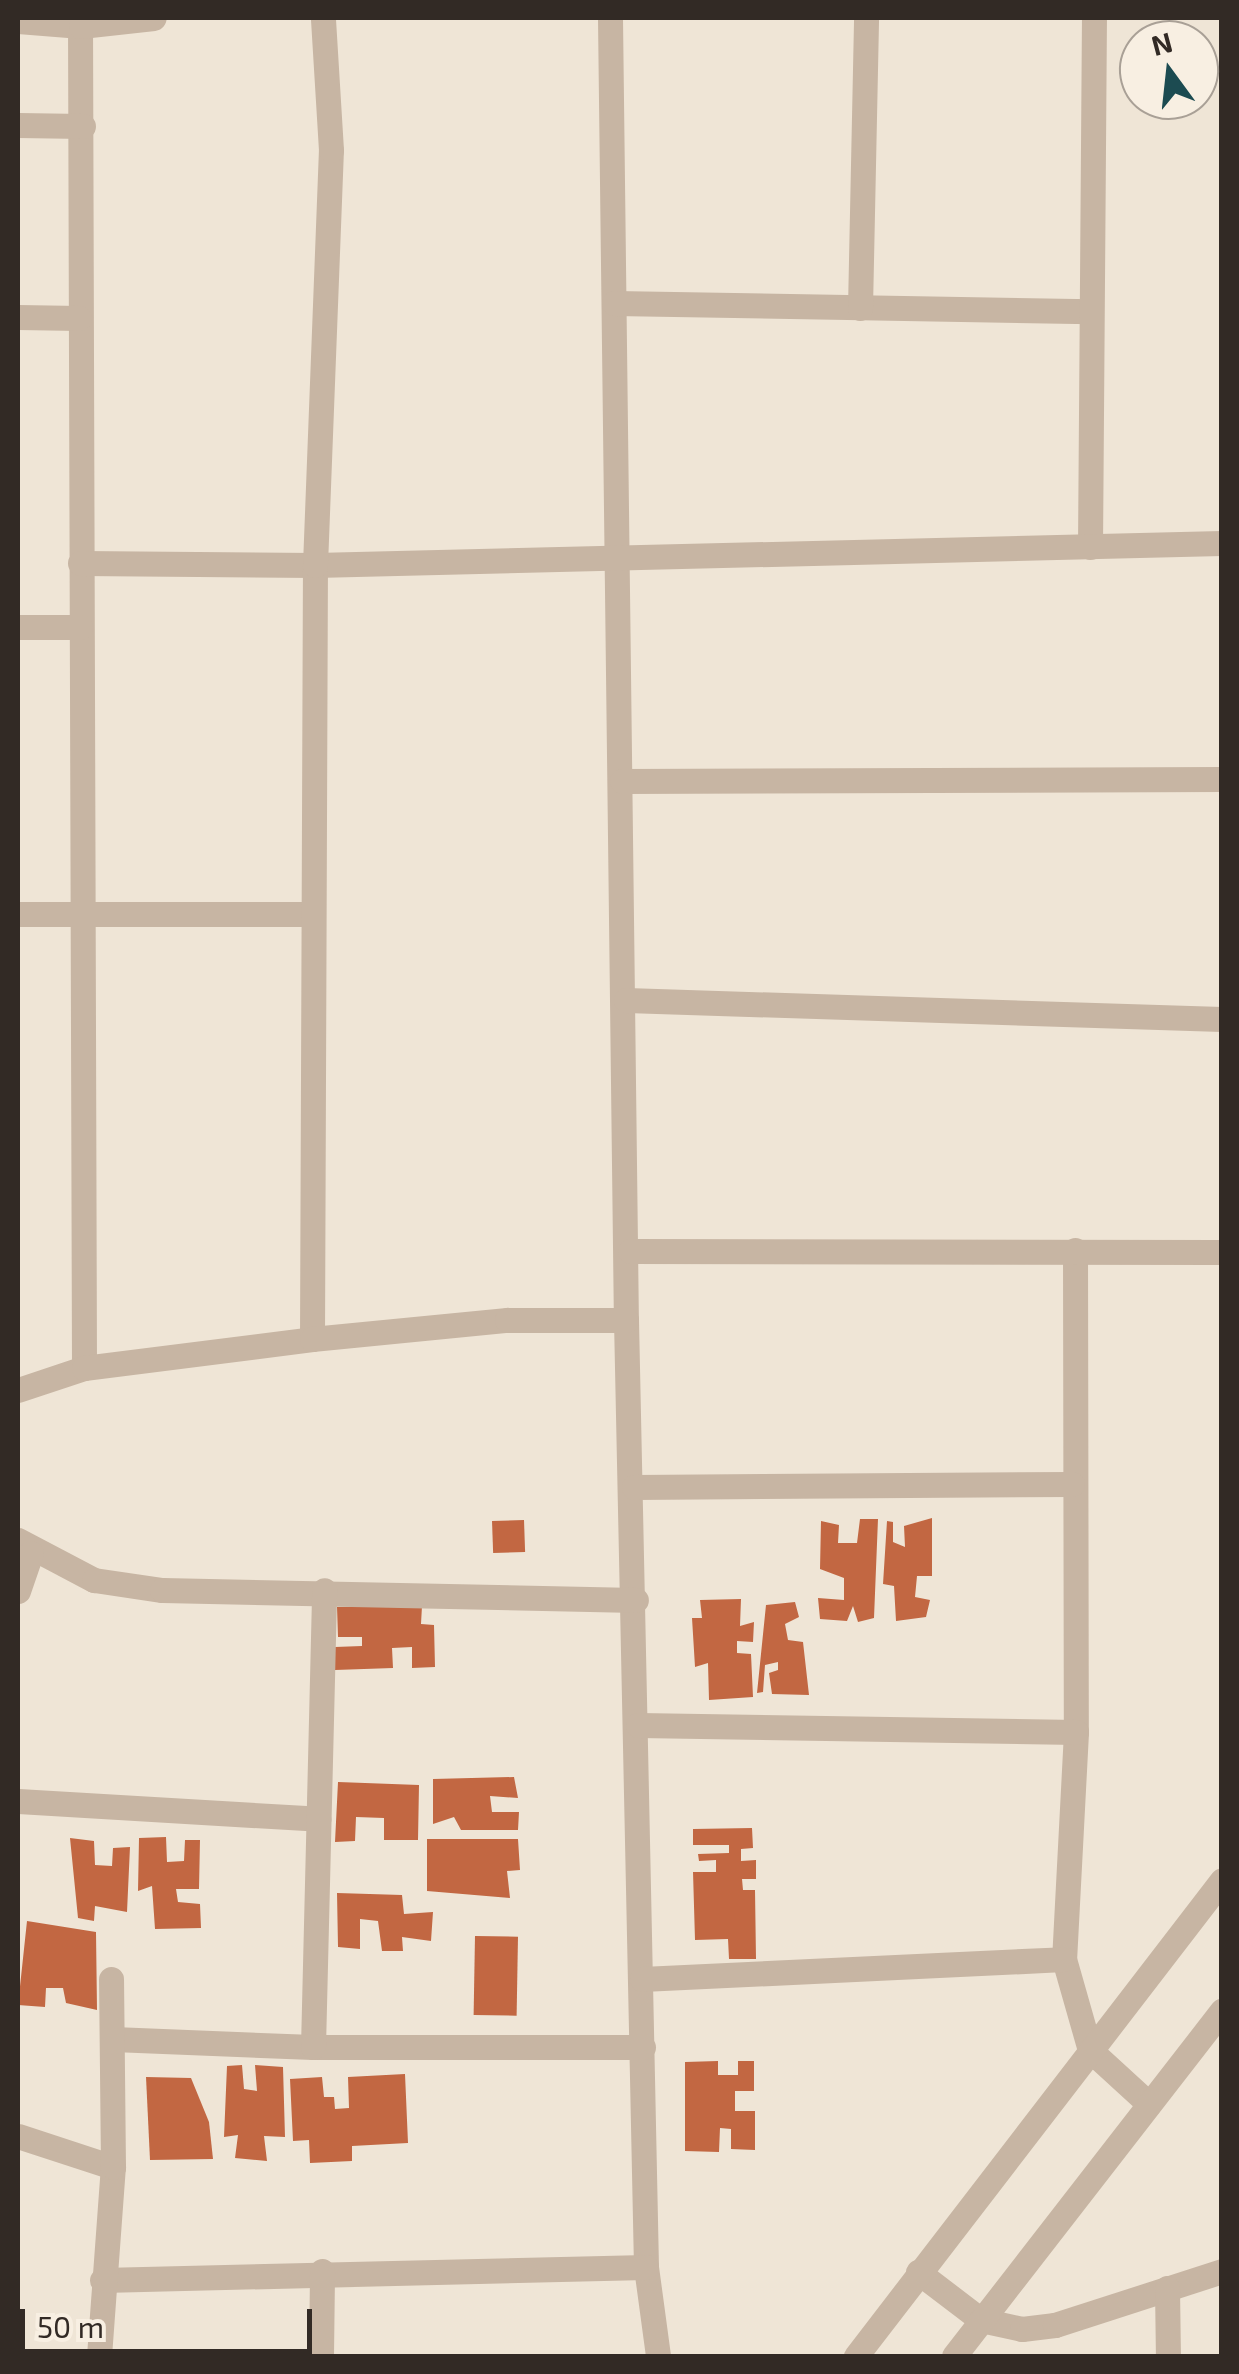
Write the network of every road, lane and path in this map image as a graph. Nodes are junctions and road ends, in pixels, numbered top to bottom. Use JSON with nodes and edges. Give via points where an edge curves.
{"nodes":[{"id":1,"x":154,"y":18,"type":"edge"},
{"id":2,"x":322,"y":18,"type":"edge"},
{"id":3,"x":610,"y":18,"type":"edge"},
{"id":4,"x":866,"y":18,"type":"edge"},
{"id":5,"x":1094,"y":18,"type":"edge"},
{"id":6,"x":18,"y":20,"type":"edge"},
{"id":7,"x":80,"y":22,"type":"edge"},
{"id":8,"x":18,"y":124,"type":"edge"},
{"id":9,"x":83,"y":126,"type":"junction"},
{"id":10,"x":614,"y":303,"type":"junction"},
{"id":11,"x":860,"y":308,"type":"junction"},
{"id":12,"x":1091,"y":312,"type":"junction"},
{"id":13,"x":18,"y":317,"type":"edge"},
{"id":14,"x":79,"y":318,"type":"junction"},
{"id":15,"x":1222,"y":543,"type":"edge"},
{"id":16,"x":1090,"y":547,"type":"junction"},
{"id":17,"x":619,"y":556,"type":"junction"},
{"id":18,"x":80,"y":563,"type":"junction"},
{"id":19,"x":315,"y":565,"type":"junction"},
{"id":20,"x":18,"y":627,"type":"edge"},
{"id":21,"x":80,"y":627,"type":"junction"},
{"id":22,"x":1222,"y":779,"type":"edge"},
{"id":23,"x":622,"y":780,"type":"junction"},
{"id":24,"x":18,"y":914,"type":"edge"},
{"id":25,"x":312,"y":914,"type":"junction"},
{"id":26,"x":78,"y":917,"type":"junction"},
{"id":27,"x":626,"y":1000,"type":"junction"},
{"id":28,"x":1222,"y":1020,"type":"edge"},
{"id":29,"x":1074,"y":1250,"type":"junction"},
{"id":30,"x":630,"y":1251,"type":"junction"},
{"id":31,"x":1222,"y":1252,"type":"edge"},
{"id":32,"x":626,"y":1320,"type":"junction"},
{"id":33,"x":312,"y":1339,"type":"junction"},
{"id":34,"x":84,"y":1368,"type":"junction"},
{"id":35,"x":18,"y":1390,"type":"edge"},
{"id":36,"x":1072,"y":1484,"type":"junction"},
{"id":37,"x":634,"y":1487,"type":"junction"},
{"id":38,"x":24,"y":1546,"type":"edge"},
{"id":39,"x":324,"y":1590,"type":"junction"},
{"id":40,"x":18,"y":1591,"type":"edge"},
{"id":41,"x":636,"y":1600,"type":"junction"},
{"id":42,"x":638,"y":1725,"type":"junction"},
{"id":43,"x":1076,"y":1732,"type":"junction"},
{"id":44,"x":18,"y":1801,"type":"edge"},
{"id":45,"x":318,"y":1819,"type":"junction"},
{"id":46,"x":1222,"y":1880,"type":"edge"},
{"id":47,"x":1064,"y":1959,"type":"junction"},
{"id":48,"x":642,"y":1979,"type":"junction"},
{"id":49,"x":110,"y":1980,"type":"dead end"},
{"id":50,"x":1222,"y":2011,"type":"edge"},
{"id":51,"x":113,"y":2038,"type":"junction"},
{"id":52,"x":313,"y":2047,"type":"junction"},
{"id":53,"x":643,"y":2047,"type":"junction"},
{"id":54,"x":1090,"y":2050,"type":"junction"},
{"id":55,"x":1149,"y":2104,"type":"junction"},
{"id":56,"x":18,"y":2136,"type":"edge"},
{"id":57,"x":112,"y":2168,"type":"junction"},
{"id":58,"x":646,"y":2266,"type":"junction"},
{"id":59,"x":1222,"y":2270,"type":"edge"},
{"id":60,"x":322,"y":2271,"type":"junction"},
{"id":61,"x":918,"y":2272,"type":"junction"},
{"id":62,"x":102,"y":2280,"type":"junction"},
{"id":63,"x":1166,"y":2288,"type":"junction"},
{"id":64,"x":980,"y":2320,"type":"junction"},
{"id":65,"x":98,"y":2356,"type":"edge"},
{"id":66,"x":321,"y":2356,"type":"edge"},
{"id":67,"x":658,"y":2356,"type":"edge"},
{"id":68,"x":856,"y":2356,"type":"edge"},
{"id":69,"x":954,"y":2356,"type":"edge"},
{"id":70,"x":1168,"y":2356,"type":"edge"}],
"edges":[{"from":1,"to":7,"type":"street"},
{"from":2,"to":19,"type":"street","via":[[331,150]]},
{"from":3,"to":10,"type":"street"},
{"from":4,"to":11,"type":"street"},
{"from":5,"to":12,"type":"street"},
{"from":6,"to":7,"type":"street"},
{"from":7,"to":9,"type":"street"},
{"from":8,"to":9,"type":"street"},
{"from":9,"to":14,"type":"street"},
{"from":10,"to":11,"type":"street"},
{"from":10,"to":17,"type":"street"},
{"from":11,"to":12,"type":"street"},
{"from":12,"to":16,"type":"street"},
{"from":13,"to":14,"type":"street"},
{"from":14,"to":18,"type":"street"},
{"from":15,"to":16,"type":"street"},
{"from":16,"to":17,"type":"street"},
{"from":17,"to":19,"type":"street"},
{"from":17,"to":23,"type":"street"},
{"from":18,"to":19,"type":"street"},
{"from":18,"to":21,"type":"street"},
{"from":19,"to":25,"type":"street"},
{"from":20,"to":21,"type":"street"},
{"from":21,"to":26,"type":"street"},
{"from":22,"to":23,"type":"street"},
{"from":23,"to":27,"type":"street"},
{"from":24,"to":26,"type":"street"},
{"from":25,"to":26,"type":"street"},
{"from":25,"to":33,"type":"street"},
{"from":26,"to":34,"type":"street"},
{"from":27,"to":28,"type":"street"},
{"from":27,"to":30,"type":"street"},
{"from":29,"to":30,"type":"street"},
{"from":29,"to":31,"type":"street"},
{"from":29,"to":36,"type":"street"},
{"from":30,"to":32,"type":"street"},
{"from":32,"to":33,"type":"street","via":[[507,1320]]},
{"from":32,"to":37,"type":"street"},
{"from":33,"to":34,"type":"street"},
{"from":34,"to":35,"type":"street"},
{"from":36,"to":37,"type":"street"},
{"from":36,"to":43,"type":"street"},
{"from":37,"to":41,"type":"street"},
{"from":38,"to":39,"type":"street","via":[[94,1580],[162,1590]]},
{"from":38,"to":40,"type":"street"},
{"from":39,"to":41,"type":"street"},
{"from":39,"to":45,"type":"street"},
{"from":41,"to":42,"type":"street"},
{"from":42,"to":43,"type":"street"},
{"from":42,"to":48,"type":"street"},
{"from":43,"to":47,"type":"street"},
{"from":44,"to":45,"type":"street"},
{"from":45,"to":52,"type":"street"},
{"from":46,"to":54,"type":"street"},
{"from":47,"to":48,"type":"street"},
{"from":47,"to":54,"type":"street"},
{"from":48,"to":53,"type":"street"},
{"from":49,"to":51,"type":"street"},
{"from":50,"to":55,"type":"street"},
{"from":51,"to":52,"type":"street"},
{"from":51,"to":57,"type":"street"},
{"from":52,"to":53,"type":"street"},
{"from":53,"to":58,"type":"street"},
{"from":54,"to":55,"type":"street"},
{"from":54,"to":61,"type":"street"},
{"from":55,"to":64,"type":"street"},
{"from":56,"to":57,"type":"street"},
{"from":57,"to":62,"type":"street"},
{"from":58,"to":60,"type":"street"},
{"from":58,"to":67,"type":"street"},
{"from":59,"to":63,"type":"street"},
{"from":60,"to":62,"type":"street"},
{"from":60,"to":66,"type":"street"},
{"from":61,"to":64,"type":"street"},
{"from":61,"to":68,"type":"street"},
{"from":62,"to":65,"type":"street"},
{"from":63,"to":64,"type":"street","via":[[1055,2325],[1022,2329]]},
{"from":63,"to":70,"type":"street"},
{"from":64,"to":69,"type":"street"}]}
